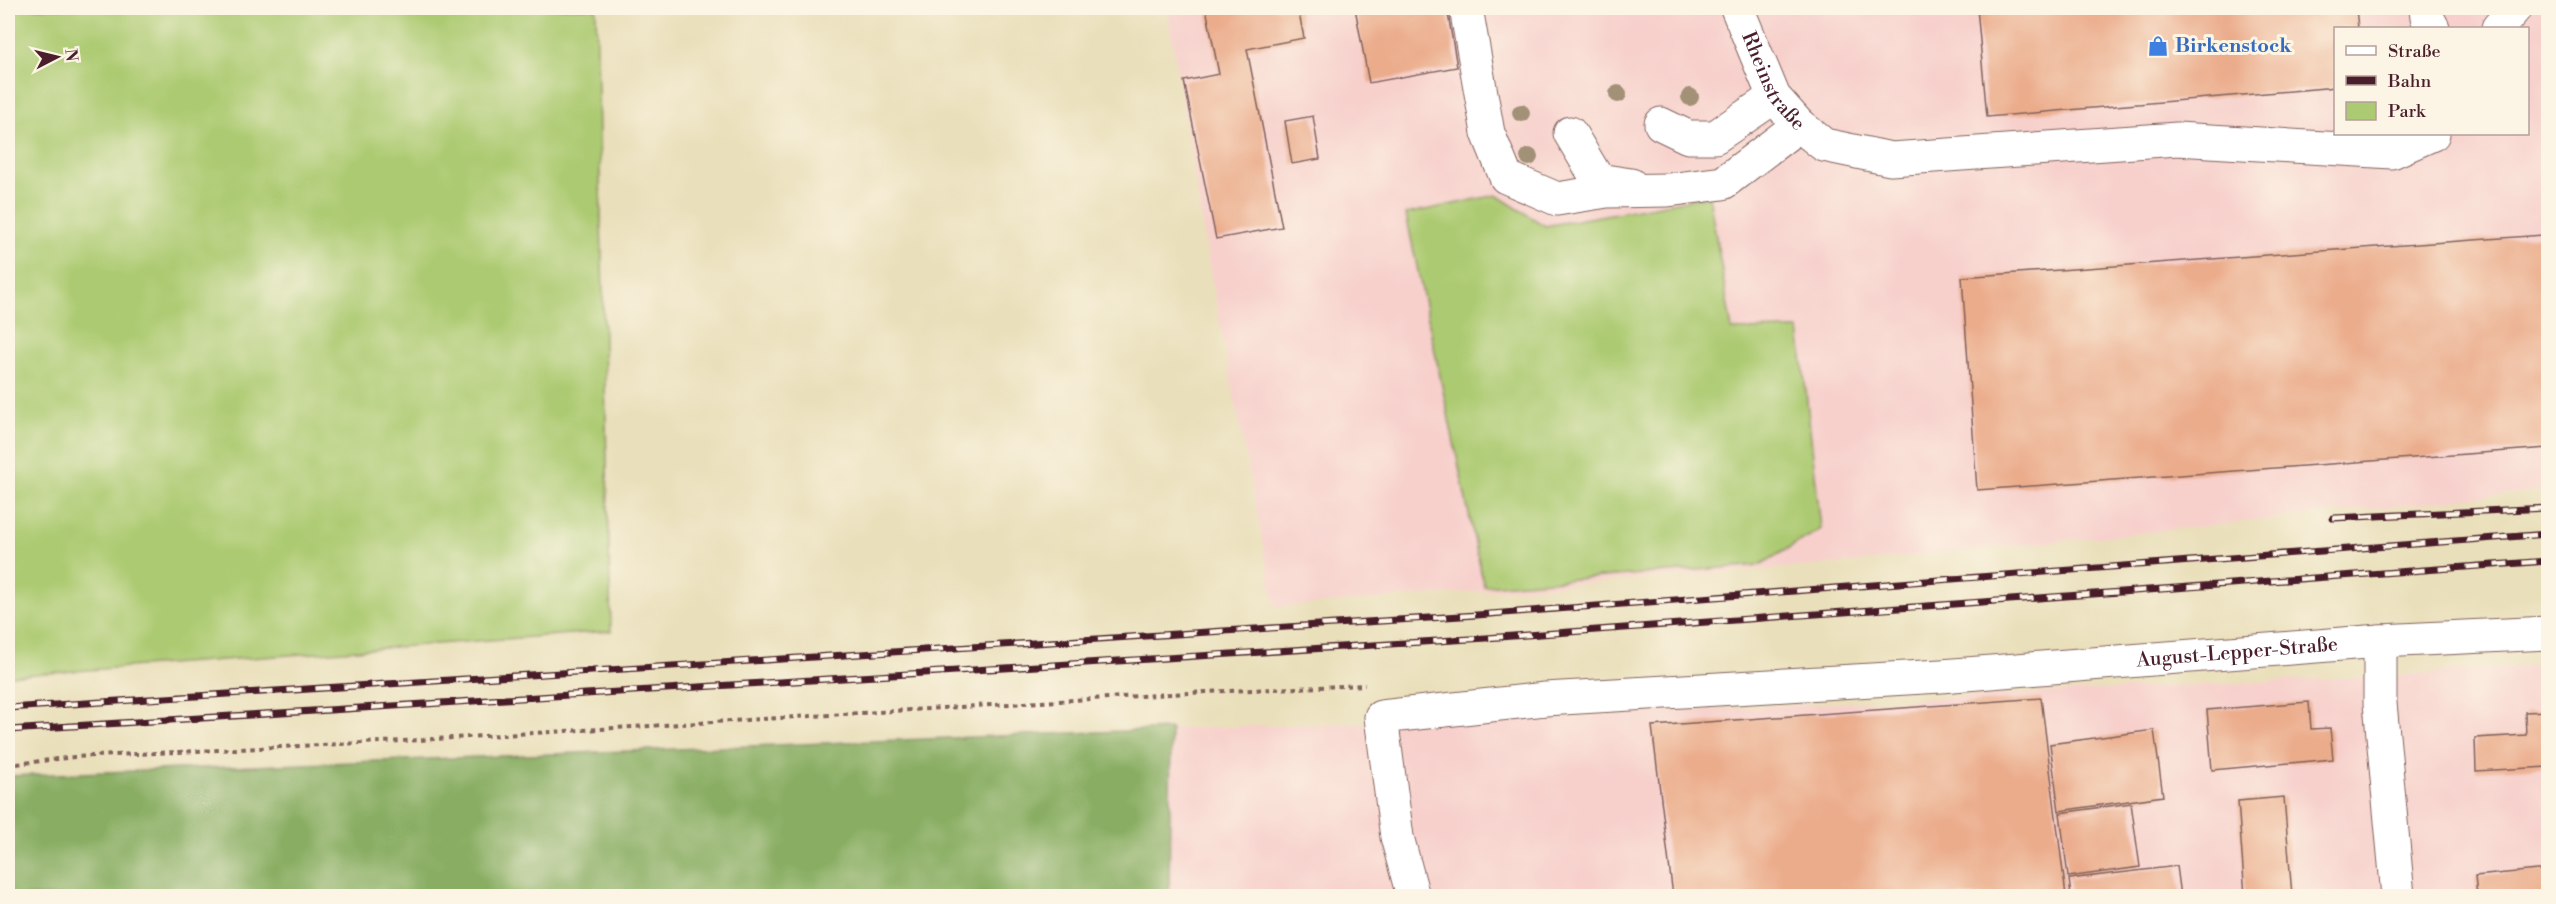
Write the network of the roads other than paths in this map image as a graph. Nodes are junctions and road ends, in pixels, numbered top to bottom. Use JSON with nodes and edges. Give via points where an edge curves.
{"nodes":[{"id":1,"x":1466,"y":8,"type":"edge"},
{"id":2,"x":1737,"y":8,"type":"edge"},
{"id":3,"x":2426,"y":8,"type":"edge"},
{"id":4,"x":2515,"y":8,"type":"edge"},
{"id":5,"x":2432,"y":27,"type":"edge"},
{"id":6,"x":2499,"y":27,"type":"edge"},
{"id":7,"x":1774,"y":97,"type":"junction"},
{"id":8,"x":1662,"y":124,"type":"dead end"},
{"id":9,"x":1570,"y":134,"type":"dead end"},
{"id":10,"x":1812,"y":135,"type":"junction"},
{"id":11,"x":2431,"y":135,"type":"edge"},
{"id":12,"x":1668,"y":190,"type":"junction"},
{"id":13,"x":2548,"y":633,"type":"edge"},
{"id":14,"x":2380,"y":641,"type":"junction"},
{"id":15,"x":1413,"y":897,"type":"edge"},
{"id":16,"x":2398,"y":897,"type":"edge"}],
"edges":[{"from":1,"to":12,"type":"street","via":[[1488,133],[1506,177],[1557,199],[1607,191]]},
{"from":2,"to":7,"type":"street","name":"Rheinstraße"},
{"from":3,"to":5,"type":"street"},
{"from":4,"to":6,"type":"street"},
{"from":7,"to":8,"type":"street","via":[[1715,137],[1688,138]]},
{"from":7,"to":10,"type":"street","name":"Rheinstraße"},
{"from":9,"to":12,"type":"street","via":[[1598,180]]},
{"from":10,"to":11,"type":"street","via":[[1891,159],[2177,139],[2392,152]]},
{"from":10,"to":12,"type":"street","via":[[1723,183]]},
{"from":13,"to":14,"type":"street","name":"August-Lepper-Straße"},
{"from":14,"to":15,"type":"street","name":"August-Lepper-Straße","via":[[1941,676],[1545,699],[1382,717],[1397,837]]},
{"from":14,"to":16,"type":"street","via":[[2380,703]]}]}
